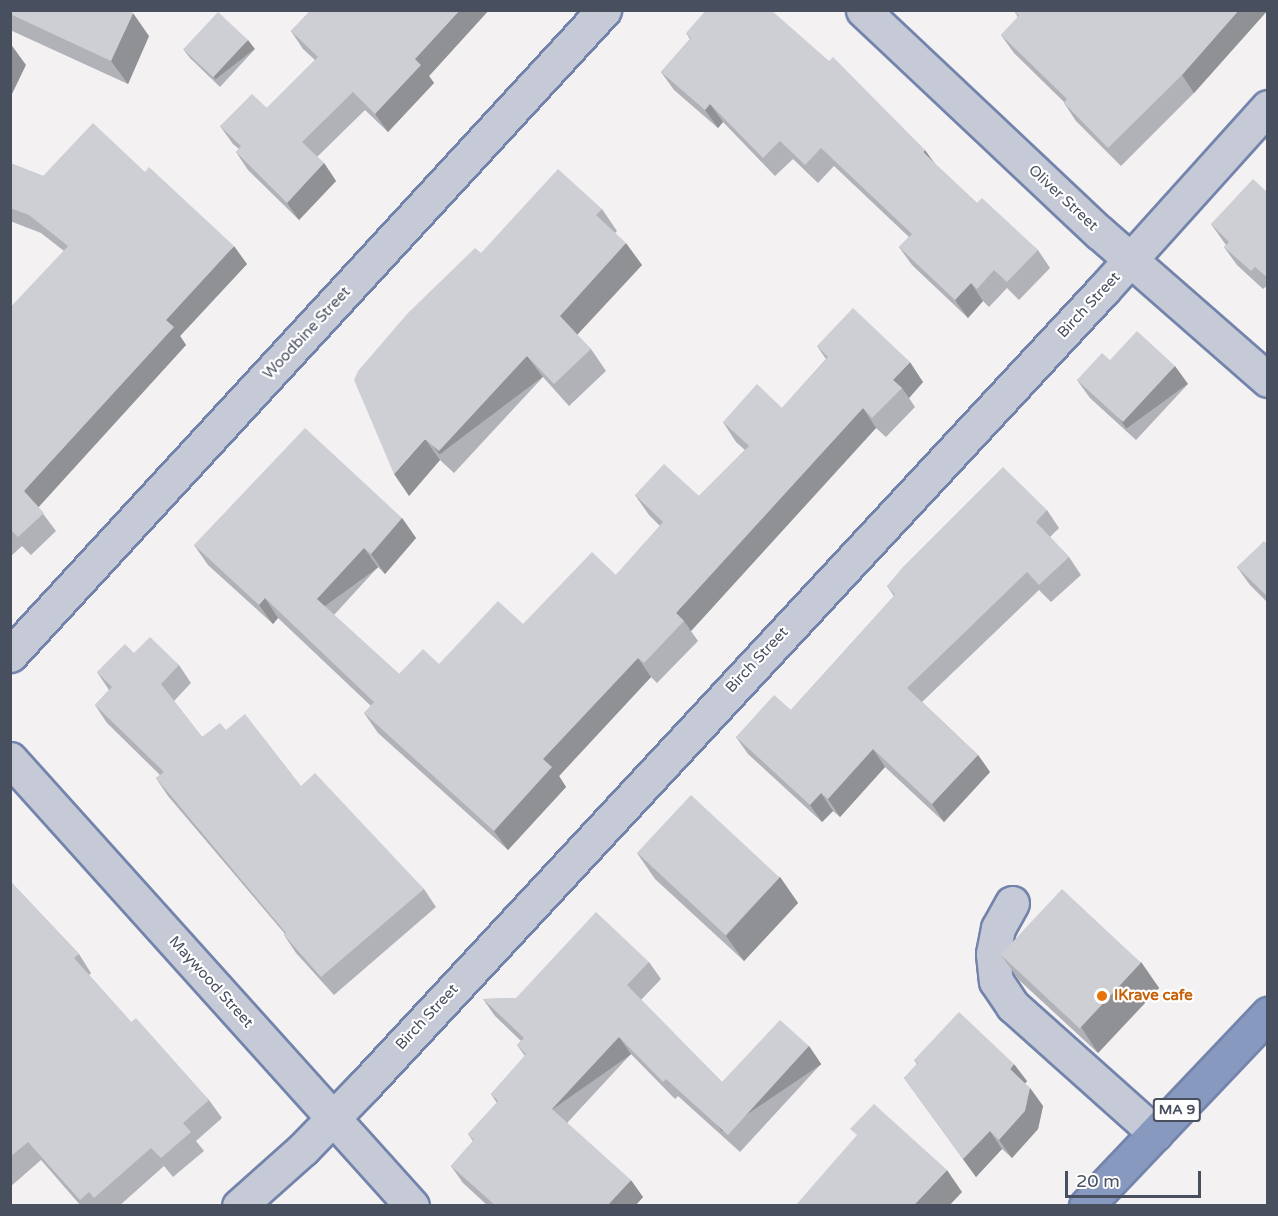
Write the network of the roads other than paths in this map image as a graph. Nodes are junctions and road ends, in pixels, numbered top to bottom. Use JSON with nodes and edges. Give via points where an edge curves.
{"nodes":[{"id":1,"x":604,"y":10,"type":"edge"},
{"id":2,"x":863,"y":10,"type":"edge"},
{"id":3,"x":1268,"y":107,"type":"edge"},
{"id":4,"x":1131,"y":260,"type":"junction"},
{"id":5,"x":1268,"y":380,"type":"edge"},
{"id":6,"x":10,"y":655,"type":"edge"},
{"id":7,"x":10,"y":759,"type":"edge"},
{"id":8,"x":1012,"y":903,"type":"dead end"},
{"id":9,"x":1268,"y":1014,"type":"edge"},
{"id":10,"x":333,"y":1117,"type":"junction"},
{"id":11,"x":1155,"y":1133,"type":"junction"},
{"id":12,"x":239,"y":1206,"type":"edge"},
{"id":13,"x":412,"y":1206,"type":"edge"},
{"id":14,"x":1086,"y":1206,"type":"edge"}],
"edges":[{"from":1,"to":6,"type":"street","name":"Woodbine Street"},
{"from":2,"to":4,"type":"street","name":"Oliver Street"},
{"from":3,"to":4,"type":"street","name":"Birch Street"},
{"from":4,"to":5,"type":"street","name":"Oliver Street"},
{"from":4,"to":10,"type":"street","name":"Birch Street"},
{"from":7,"to":10,"type":"street","name":"Maywood Street"},
{"from":8,"to":11,"type":"street","via":[[998,928],[993,954],[996,981],[1013,1006]]},
{"from":9,"to":11,"type":"highway","number":"MA 9"},
{"from":10,"to":12,"type":"street","name":"Birch Street"},
{"from":10,"to":13,"type":"street","name":"Maywood Street"},
{"from":11,"to":14,"type":"highway","number":"MA 9"}]}
